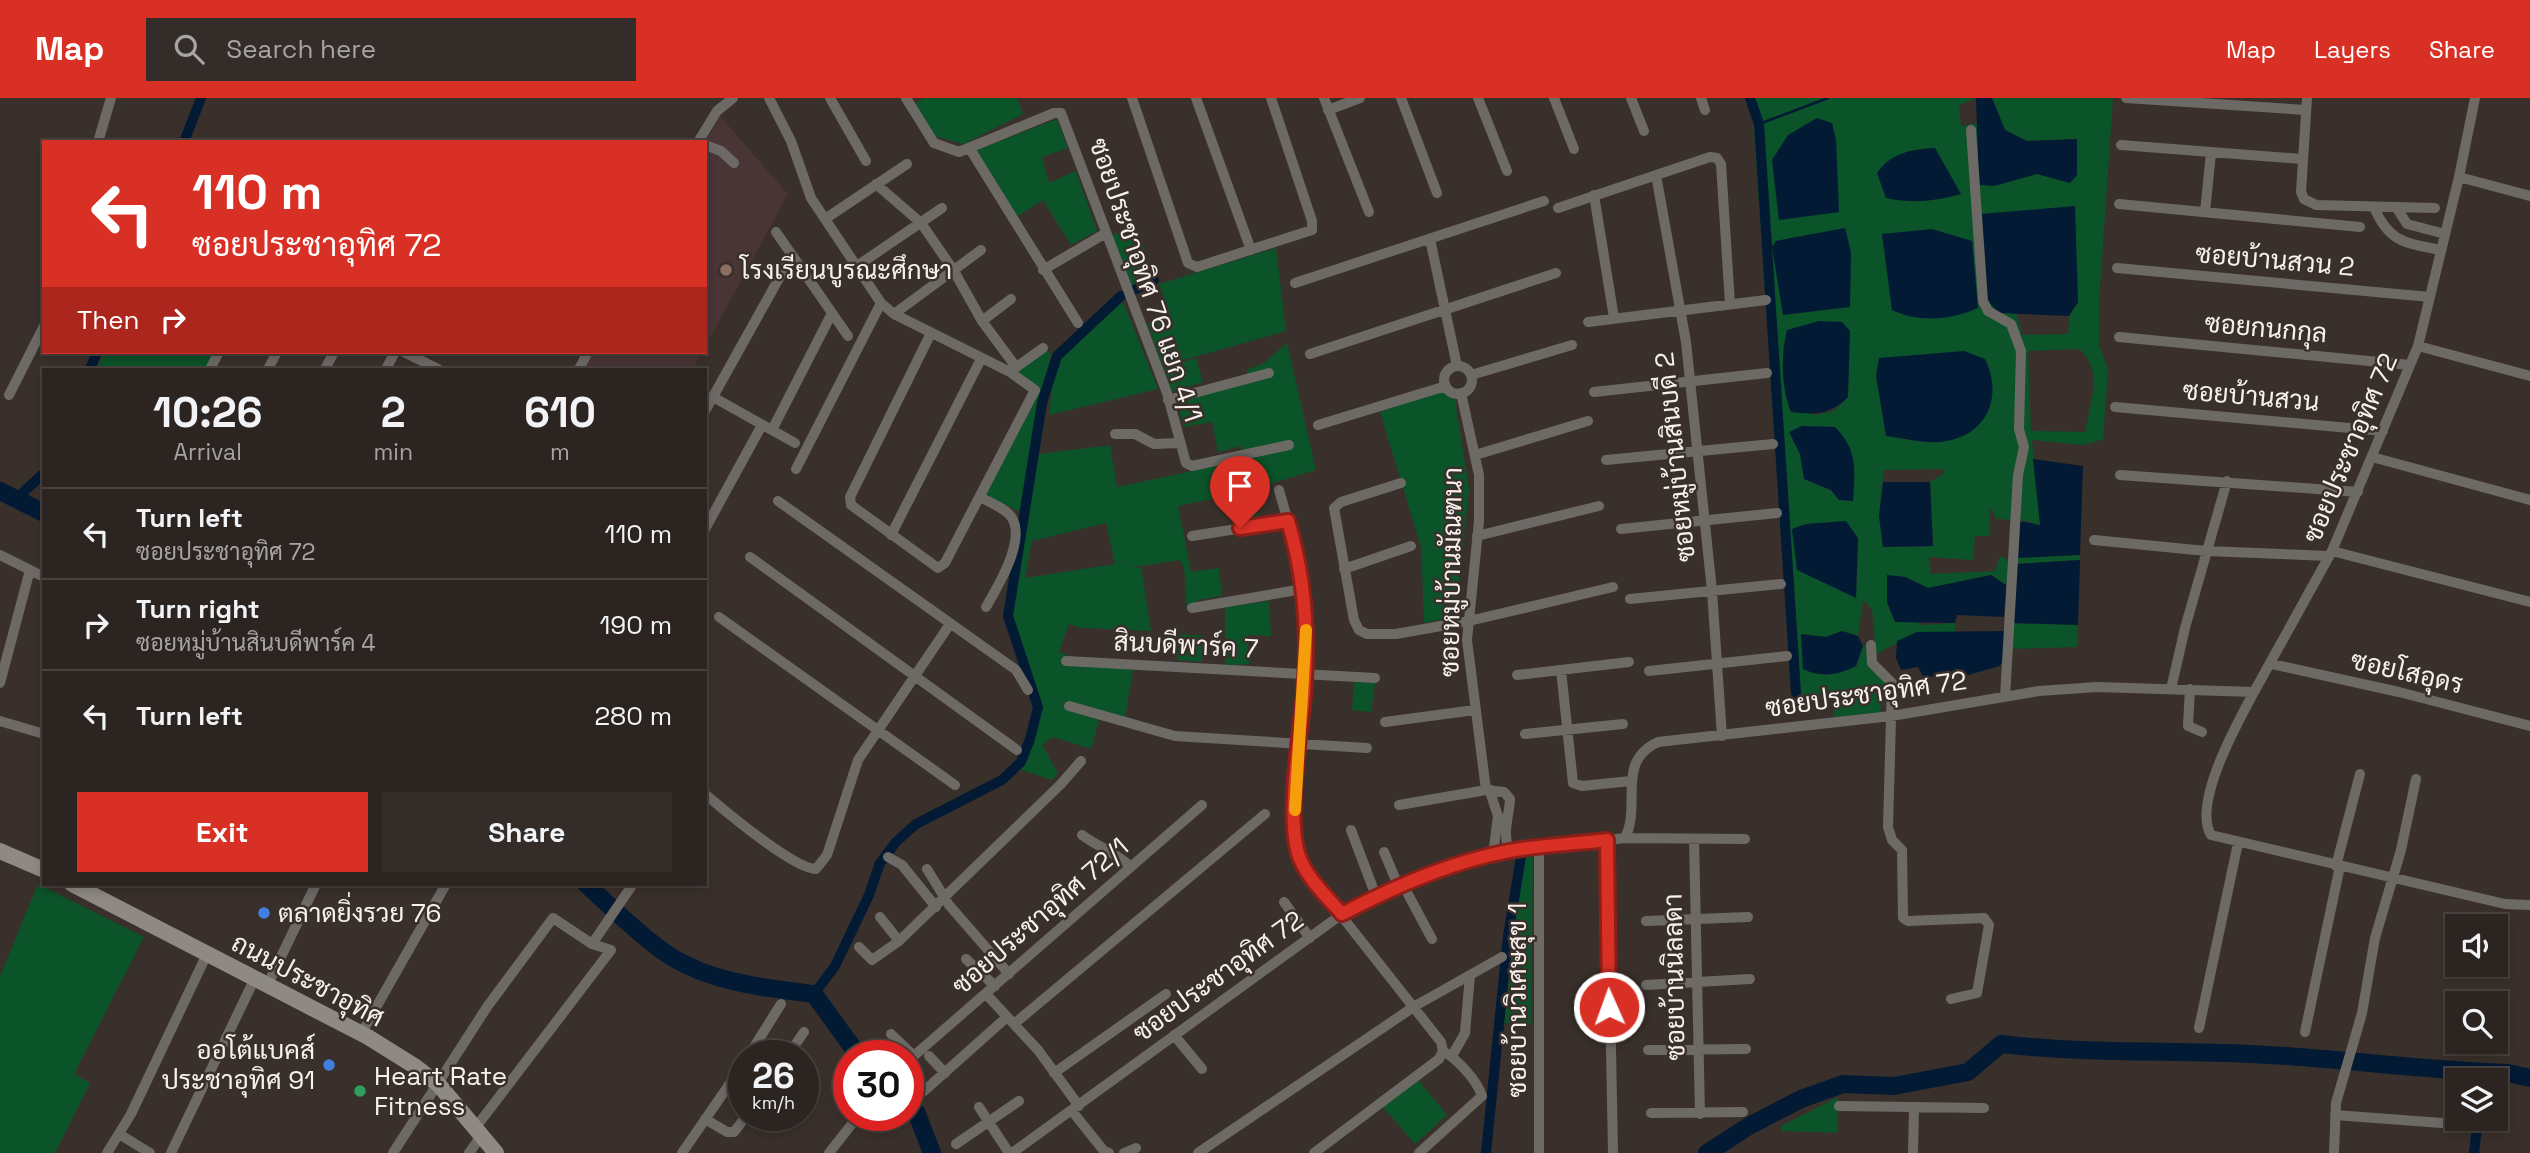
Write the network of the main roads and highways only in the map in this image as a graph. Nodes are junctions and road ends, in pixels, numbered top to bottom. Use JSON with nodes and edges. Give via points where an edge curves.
{"nodes":[{"id":1,"x":0,"y":850,"type":"edge"},
{"id":2,"x":42,"y":869,"type":"edge"},
{"id":3,"x":76,"y":886,"type":"edge"},
{"id":4,"x":496,"y":1153,"type":"edge"}],
"edges":[{"from":1,"to":2,"type":"main road"},
{"from":3,"to":4,"type":"main road","name":"ถนนประชาอุทิศ","via":[[361,1034],[415,1067],[439,1085]]}]}
